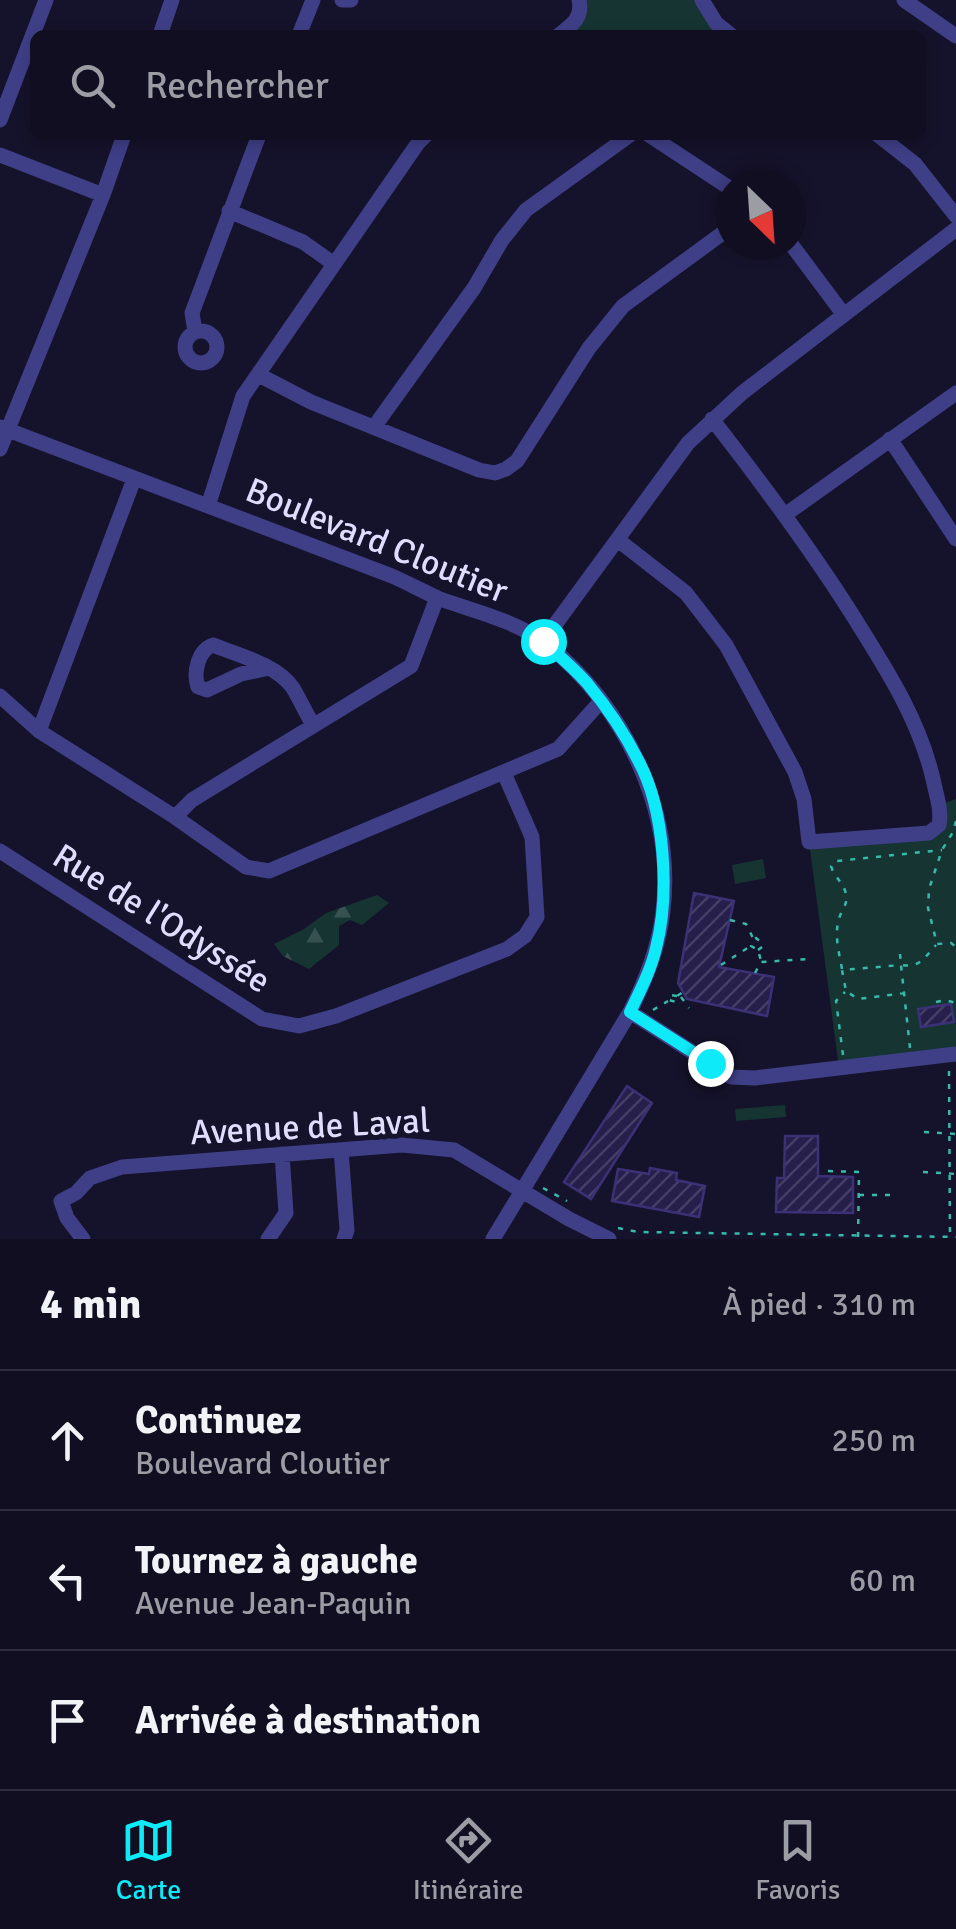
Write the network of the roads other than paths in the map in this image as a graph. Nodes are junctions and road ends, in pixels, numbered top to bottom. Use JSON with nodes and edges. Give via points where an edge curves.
{"nodes":[{"id":1,"x":46,"y":0,"type":"edge"},
{"id":2,"x":172,"y":0,"type":"edge"},
{"id":3,"x":313,"y":0,"type":"edge"},
{"id":4,"x":342,"y":0,"type":"edge"},
{"id":5,"x":351,"y":0,"type":"edge"},
{"id":6,"x":579,"y":0,"type":"edge"},
{"id":7,"x":702,"y":0,"type":"edge"},
{"id":8,"x":904,"y":0,"type":"edge"},
{"id":9,"x":34,"y":30,"type":"edge"},
{"id":10,"x":162,"y":30,"type":"edge"},
{"id":11,"x":301,"y":30,"type":"edge"},
{"id":12,"x":565,"y":30,"type":"edge"},
{"id":13,"x":725,"y":30,"type":"edge"},
{"id":14,"x":956,"y":36,"type":"edge"},
{"id":15,"x":30,"y":42,"type":"edge"},
{"id":16,"x":0,"y":120,"type":"edge"},
{"id":17,"x":122,"y":140,"type":"edge"},
{"id":18,"x":257,"y":140,"type":"edge"},
{"id":19,"x":420,"y":140,"type":"edge"},
{"id":20,"x":623,"y":140,"type":"edge"},
{"id":21,"x":658,"y":140,"type":"edge"},
{"id":22,"x":884,"y":140,"type":"edge"},
{"id":23,"x":0,"y":155,"type":"edge"},
{"id":24,"x":716,"y":179,"type":"edge"},
{"id":25,"x":103,"y":195,"type":"junction"},
{"id":26,"x":229,"y":210,"type":"junction"},
{"id":27,"x":956,"y":216,"type":"edge"},
{"id":28,"x":956,"y":230,"type":"edge"},
{"id":29,"x":716,"y":238,"type":"edge"},
{"id":30,"x":803,"y":260,"type":"edge"},
{"id":31,"x":334,"y":264,"type":"junction"},
{"id":32,"x":844,"y":315,"type":"junction"},
{"id":33,"x":195,"y":331,"type":"dead end"},
{"id":34,"x":259,"y":375,"type":"junction"},
{"id":35,"x":956,"y":393,"type":"edge"},
{"id":36,"x":712,"y":419,"type":"junction"},
{"id":37,"x":374,"y":428,"type":"junction"},
{"id":38,"x":4,"y":429,"type":"edge"},
{"id":39,"x":890,"y":439,"type":"junction"},
{"id":40,"x":0,"y":449,"type":"edge"},
{"id":41,"x":134,"y":479,"type":"junction"},
{"id":42,"x":208,"y":506,"type":"junction"},
{"id":43,"x":786,"y":514,"type":"junction"},
{"id":44,"x":956,"y":539,"type":"edge"},
{"id":45,"x":618,"y":540,"type":"junction"},
{"id":46,"x":437,"y":598,"type":"junction"},
{"id":47,"x":543,"y":641,"type":"junction"},
{"id":48,"x":269,"y":668,"type":"dead end"},
{"id":49,"x":0,"y":696,"type":"edge"},
{"id":50,"x":601,"y":701,"type":"junction"},
{"id":51,"x":313,"y":725,"type":"junction"},
{"id":52,"x":38,"y":731,"type":"junction"},
{"id":53,"x":504,"y":773,"type":"junction"},
{"id":54,"x":175,"y":817,"type":"junction"},
{"id":55,"x":0,"y":852,"type":"edge"},
{"id":56,"x":635,"y":1015,"type":"junction"},
{"id":57,"x":952,"y":1055,"type":"edge"},
{"id":58,"x":341,"y":1150,"type":"junction"},
{"id":59,"x":282,"y":1154,"type":"junction"},
{"id":60,"x":522,"y":1190,"type":"junction"},
{"id":61,"x":612,"y":1233,"type":"edge"},
{"id":62,"x":83,"y":1239,"type":"edge"},
{"id":63,"x":268,"y":1239,"type":"edge"},
{"id":64,"x":344,"y":1239,"type":"edge"},
{"id":65,"x":493,"y":1239,"type":"edge"}],
"edges":[{"from":1,"to":9,"type":"street"},
{"from":2,"to":10,"type":"street"},
{"from":3,"to":11,"type":"street"},
{"from":4,"to":5,"type":"street"},
{"from":6,"to":12,"type":"street","via":[[581,13]]},
{"from":7,"to":13,"type":"street"},
{"from":8,"to":14,"type":"street"},
{"from":15,"to":16,"type":"street"},
{"from":17,"to":25,"type":"street"},
{"from":18,"to":26,"type":"street"},
{"from":19,"to":31,"type":"street"},
{"from":20,"to":37,"type":"street","via":[[526,210]]},
{"from":21,"to":24,"type":"street"},
{"from":22,"to":27,"type":"street","via":[[915,164]]},
{"from":23,"to":25,"type":"street"},
{"from":25,"to":38,"type":"street"},
{"from":26,"to":31,"type":"street","via":[[303,242]]},
{"from":26,"to":33,"type":"street","via":[[192,313]]},
{"from":28,"to":32,"type":"street"},
{"from":29,"to":37,"type":"street","via":[[623,306],[506,469],[479,470]]},
{"from":30,"to":32,"type":"street"},
{"from":31,"to":34,"type":"street"},
{"from":32,"to":36,"type":"street"},
{"from":34,"to":37,"type":"street"},
{"from":34,"to":42,"type":"street","via":[[243,396]]},
{"from":35,"to":39,"type":"street"},
{"from":36,"to":43,"type":"street"},
{"from":36,"to":45,"type":"street"},
{"from":38,"to":40,"type":"street"},
{"from":38,"to":41,"type":"street","name":"Boulevard Cloutier"},
{"from":39,"to":43,"type":"street"},
{"from":39,"to":44,"type":"street"},
{"from":41,"to":42,"type":"street","name":"Boulevard Cloutier"},
{"from":41,"to":52,"type":"street"},
{"from":42,"to":46,"type":"street","name":"Boulevard Cloutier"},
{"from":43,"to":45,"type":"street","via":[[898,688],[927,754],[940,817],[930,832],[809,842],[795,772],[726,646],[686,593]]},
{"from":45,"to":47,"type":"street"},
{"from":46,"to":47,"type":"street","name":"Boulevard Cloutier"},
{"from":46,"to":51,"type":"street","via":[[411,666]]},
{"from":47,"to":50,"type":"street","name":"Boulevard Cloutier"},
{"from":48,"to":51,"type":"street","via":[[291,686]]},
{"from":49,"to":52,"type":"street"},
{"from":50,"to":53,"type":"street","via":[[558,749]]},
{"from":50,"to":56,"type":"street","name":"Boulevard Cloutier","via":[[640,762],[664,859],[664,909]]},
{"from":51,"to":54,"type":"street"},
{"from":52,"to":54,"type":"street"},
{"from":53,"to":54,"type":"street","via":[[269,872],[246,867]]},
{"from":53,"to":55,"type":"street","name":"Rue de l'Odyssée","via":[[532,837],[536,917],[525,936],[506,949],[299,1026],[262,1019]]},
{"from":56,"to":57,"type":"street","via":[[731,1077]]},
{"from":56,"to":60,"type":"street","name":"Boulevard Cloutier"},
{"from":58,"to":59,"type":"street","name":"Avenue de Laval"},
{"from":58,"to":60,"type":"street","name":"Avenue de Laval","via":[[454,1150]]},
{"from":58,"to":64,"type":"street"},
{"from":59,"to":62,"type":"street","name":"Avenue de Laval","via":[[122,1168],[90,1178],[62,1201]]},
{"from":59,"to":63,"type":"street","via":[[286,1213]]},
{"from":60,"to":61,"type":"street","name":"Avenue de Laval","via":[[569,1219]]},
{"from":60,"to":65,"type":"street","name":"Boulevard Cloutier"}]}
